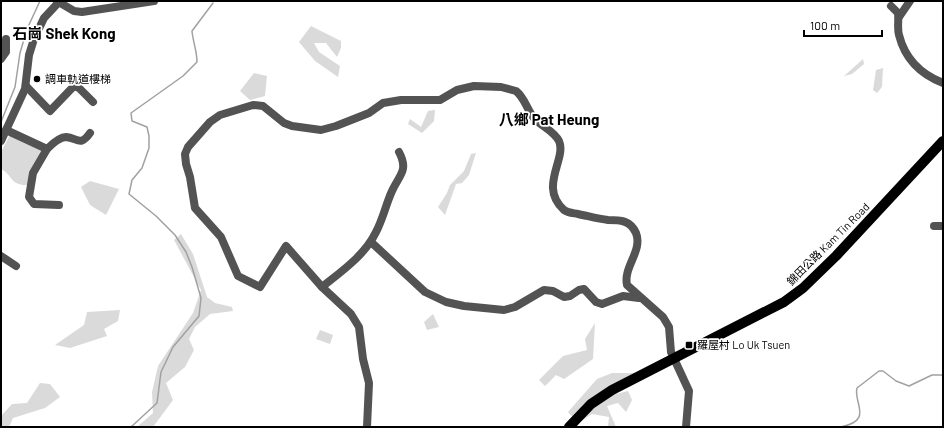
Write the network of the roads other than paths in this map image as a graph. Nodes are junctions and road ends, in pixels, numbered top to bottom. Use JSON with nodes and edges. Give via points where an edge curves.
{"nodes":[{"id":1,"x":154,"y":1,"type":"edge"},
{"id":2,"x":910,"y":1,"type":"edge"},
{"id":3,"x":58,"y":2,"type":"edge"},
{"id":4,"x":891,"y":6,"type":"dead end"},
{"id":5,"x":899,"y":17,"type":"junction"},
{"id":6,"x":6,"y":39,"type":"dead end"},
{"id":7,"x":1,"y":59,"type":"edge"},
{"id":8,"x":943,"y":83,"type":"edge"},
{"id":9,"x":26,"y":86,"type":"junction"},
{"id":10,"x":93,"y":102,"type":"dead end"},
{"id":11,"x":6,"y":130,"type":"junction"},
{"id":12,"x":90,"y":133,"type":"dead end"},
{"id":13,"x":1,"y":140,"type":"edge"},
{"id":14,"x":943,"y":141,"type":"edge"},
{"id":15,"x":47,"y":149,"type":"junction"},
{"id":16,"x":399,"y":152,"type":"dead end"},
{"id":17,"x":59,"y":205,"type":"dead end"},
{"id":18,"x":934,"y":226,"type":"dead end"},
{"id":19,"x":943,"y":226,"type":"edge"},
{"id":20,"x":371,"y":242,"type":"junction"},
{"id":21,"x":1,"y":256,"type":"edge"},
{"id":22,"x":16,"y":266,"type":"dead end"},
{"id":23,"x":322,"y":287,"type":"junction"},
{"id":24,"x":640,"y":298,"type":"junction"},
{"id":25,"x":674,"y":359,"type":"junction"},
{"id":26,"x":367,"y":427,"type":"edge"},
{"id":27,"x":569,"y":427,"type":"edge"},
{"id":28,"x":686,"y":427,"type":"edge"}],
"edges":[{"from":1,"to":3,"type":"street","via":[[82,12],[74,11]]},
{"from":2,"to":5,"type":"street"},
{"from":3,"to":9,"type":"street","via":[[44,18],[34,39],[29,55]]},
{"from":4,"to":5,"type":"street"},
{"from":5,"to":8,"type":"street","via":[[899,34],[909,59],[921,72]]},
{"from":6,"to":7,"type":"street","via":[[6,52]]},
{"from":9,"to":10,"type":"street","via":[[50,111],[74,86]]},
{"from":9,"to":11,"type":"street"},
{"from":11,"to":13,"type":"street"},
{"from":11,"to":15,"type":"street"},
{"from":12,"to":15,"type":"street","via":[[84,140],[61,138]]},
{"from":14,"to":25,"type":"main road","name":"錦田公路 Kam Tin Road","via":[[803,288],[784,302]]},
{"from":15,"to":17,"type":"street","via":[[33,173],[29,197],[34,204]]},
{"from":16,"to":20,"type":"street","via":[[404,162],[403,171],[392,190]]},
{"from":18,"to":19,"type":"street"},
{"from":20,"to":23,"type":"street","via":[[349,265]]},
{"from":20,"to":24,"type":"street","via":[[425,292],[446,302],[464,306],[510,309],[546,289],[564,297],[584,289],[596,302],[602,304],[623,296]]},
{"from":21,"to":22,"type":"street"},
{"from":23,"to":24,"type":"street","via":[[286,246],[260,287],[235,273],[227,247],[221,237],[198,214],[192,200],[186,154],[192,141],[204,127],[220,115],[253,105],[263,106],[279,121],[320,130],[369,112],[383,102],[440,100],[465,87],[501,87],[510,88],[520,94],[530,113],[558,141],[559,155],[553,183],[560,207],[566,212],[621,220],[627,222],[636,232],[637,248],[627,282],[629,288]]},
{"from":23,"to":26,"type":"street","via":[[351,314],[359,327],[370,383]]},
{"from":24,"to":25,"type":"street","via":[[667,322]]},
{"from":25,"to":27,"type":"main road","name":"錦田公路 Kam Tin Road","via":[[612,390],[591,404]]},
{"from":25,"to":28,"type":"street","via":[[689,391]]}]}
